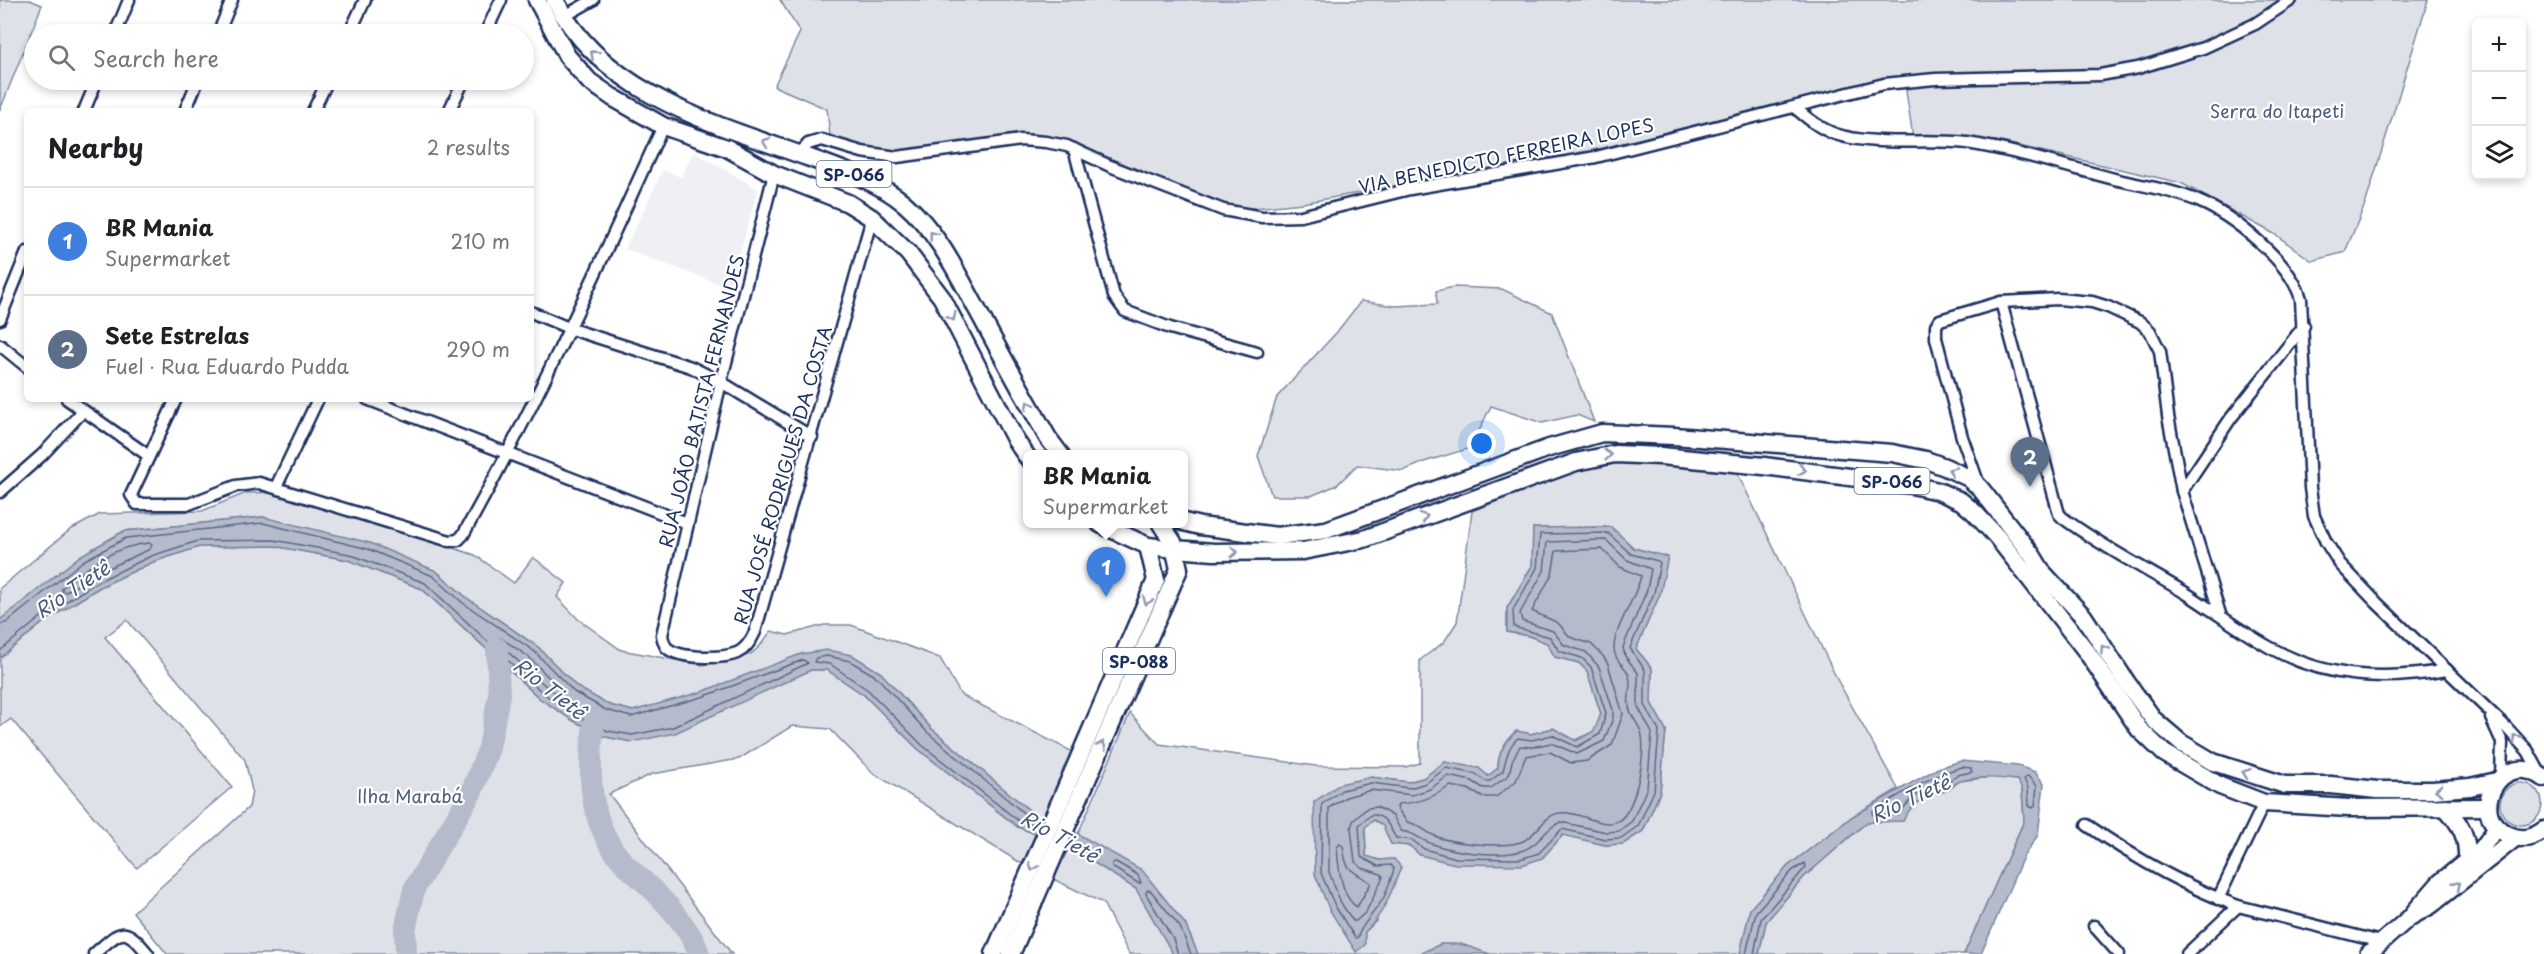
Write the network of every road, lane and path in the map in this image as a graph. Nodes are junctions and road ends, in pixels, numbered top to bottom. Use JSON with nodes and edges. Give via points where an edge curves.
{"nodes":[{"id":1,"x":129,"y":0,"type":"edge"},
{"id":2,"x":232,"y":0,"type":"edge"},
{"id":3,"x":365,"y":0,"type":"edge"},
{"id":4,"x":501,"y":0,"type":"edge"},
{"id":5,"x":537,"y":0,"type":"edge"},
{"id":6,"x":555,"y":0,"type":"edge"},
{"id":7,"x":593,"y":0,"type":"edge"},
{"id":8,"x":2291,"y":0,"type":"edge"},
{"id":9,"x":563,"y":17,"type":"junction"},
{"id":10,"x":119,"y":24,"type":"edge"},
{"id":11,"x":222,"y":24,"type":"edge"},
{"id":12,"x":354,"y":24,"type":"edge"},
{"id":13,"x":490,"y":24,"type":"edge"},
{"id":14,"x":93,"y":90,"type":"edge"},
{"id":15,"x":194,"y":90,"type":"edge"},
{"id":16,"x":323,"y":90,"type":"edge"},
{"id":17,"x":459,"y":90,"type":"edge"},
{"id":18,"x":1794,"y":107,"type":"junction"},
{"id":19,"x":85,"y":108,"type":"edge"},
{"id":20,"x":186,"y":108,"type":"edge"},
{"id":21,"x":314,"y":108,"type":"edge"},
{"id":22,"x":450,"y":108,"type":"edge"},
{"id":23,"x":663,"y":126,"type":"junction"},
{"id":24,"x":1074,"y":148,"type":"junction"},
{"id":25,"x":800,"y":154,"type":"junction"},
{"id":26,"x":774,"y":174,"type":"junction"},
{"id":27,"x":872,"y":218,"type":"junction"},
{"id":28,"x":24,"y":259,"type":"edge"},
{"id":29,"x":2001,"y":302,"type":"junction"},
{"id":30,"x":534,"y":313,"type":"edge"},
{"id":31,"x":0,"y":319,"type":"edge"},
{"id":32,"x":2304,"y":326,"type":"junction"},
{"id":33,"x":571,"y":330,"type":"junction"},
{"id":34,"x":0,"y":345,"type":"edge"},
{"id":35,"x":1257,"y":352,"type":"dead end"},
{"id":36,"x":24,"y":365,"type":"edge"},
{"id":37,"x":721,"y":382,"type":"junction"},
{"id":38,"x":71,"y":402,"type":"edge"},
{"id":39,"x":175,"y":402,"type":"edge"},
{"id":40,"x":317,"y":402,"type":"edge"},
{"id":41,"x":375,"y":402,"type":"edge"},
{"id":42,"x":84,"y":411,"type":"junction"},
{"id":43,"x":812,"y":437,"type":"junction"},
{"id":44,"x":1057,"y":450,"type":"edge"},
{"id":45,"x":1023,"y":451,"type":"edge"},
{"id":46,"x":510,"y":453,"type":"junction"},
{"id":47,"x":149,"y":456,"type":"junction"},
{"id":48,"x":276,"y":487,"type":"junction"},
{"id":49,"x":1980,"y":488,"type":"junction"},
{"id":50,"x":2182,"y":491,"type":"junction"},
{"id":51,"x":0,"y":492,"type":"edge"},
{"id":52,"x":687,"y":523,"type":"junction"},
{"id":53,"x":1188,"y":523,"type":"edge"},
{"id":54,"x":1109,"y":528,"type":"edge"},
{"id":55,"x":1163,"y":528,"type":"edge"},
{"id":56,"x":1149,"y":546,"type":"junction"},
{"id":57,"x":1175,"y":549,"type":"junction"},
{"id":58,"x":2220,"y":614,"type":"junction"},
{"id":59,"x":662,"y":635,"type":"joint"},
{"id":60,"x":2447,"y":670,"type":"junction"},
{"id":61,"x":2483,"y":705,"type":"junction"},
{"id":62,"x":2543,"y":778,"type":"edge"},
{"id":63,"x":2499,"y":779,"type":"junction"},
{"id":64,"x":1070,"y":799,"type":"junction"},
{"id":65,"x":2264,"y":803,"type":"junction"},
{"id":66,"x":2445,"y":807,"type":"junction"},
{"id":67,"x":2488,"y":807,"type":"junction"},
{"id":68,"x":2087,"y":825,"type":"dead end"},
{"id":69,"x":2497,"y":827,"type":"junction"},
{"id":70,"x":2542,"y":834,"type":"edge"},
{"id":71,"x":2516,"y":838,"type":"junction"},
{"id":72,"x":2467,"y":860,"type":"junction"},
{"id":73,"x":2218,"y":899,"type":"junction"},
{"id":74,"x":1025,"y":900,"type":"junction"},
{"id":75,"x":2238,"y":906,"type":"junction"},
{"id":76,"x":2409,"y":918,"type":"junction"},
{"id":77,"x":2094,"y":926,"type":"dead end"},
{"id":78,"x":2381,"y":942,"type":"junction"},
{"id":79,"x":94,"y":954,"type":"edge"},
{"id":80,"x":148,"y":954,"type":"edge"},
{"id":81,"x":994,"y":954,"type":"edge"},
{"id":82,"x":1011,"y":954,"type":"edge"},
{"id":83,"x":2119,"y":954,"type":"edge"},
{"id":84,"x":2187,"y":954,"type":"edge"},
{"id":85,"x":2368,"y":954,"type":"edge"}],
"edges":[{"from":1,"to":10,"type":"street"},
{"from":2,"to":11,"type":"street"},
{"from":3,"to":12,"type":"street"},
{"from":4,"to":13,"type":"street"},
{"from":5,"to":23,"type":"main road","number":"SP-066","via":[[567,56],[589,81]]},
{"from":6,"to":9,"type":"main road","number":"SP-066"},
{"from":7,"to":9,"type":"street"},
{"from":8,"to":18,"type":"street","name":"VIA BENEDICTO FERREIRA LOPES","via":[[2255,24],[2203,48],[2138,68],[2100,75],[1916,80],[1884,84]]},
{"from":25,"to":9,"type":"main road","number":"SP-066","one_way":true,"via":[[731,130],[651,93],[609,68]]},
{"from":14,"to":19,"type":"street"},
{"from":15,"to":20,"type":"street"},
{"from":16,"to":21,"type":"street"},
{"from":17,"to":22,"type":"street"},
{"from":18,"to":24,"type":"street","name":"VIA BENEDICTO FERREIRA LOPES","via":[[1596,157],[1410,189],[1285,217],[1223,210]]},
{"from":18,"to":32,"type":"street","via":[[1822,128],[1842,136],[1965,143],[2000,149],[2196,200],[2233,219],[2279,263],[2299,290]]},
{"from":23,"to":26,"type":"main road","number":"SP-066","via":[[727,148]]},
{"from":23,"to":33,"type":"street"},
{"from":24,"to":25,"type":"street","name":"VIA BENEDICTO FERREIRA LOPES","via":[[1021,141],[897,157],[822,140],[808,144]]},
{"from":24,"to":35,"type":"street","via":[[1114,296],[1125,311]]},
{"from":44,"to":25,"type":"main road","number":"SP-066","one_way":true,"via":[[940,244],[925,225],[885,190]]},
{"from":26,"to":27,"type":"main road","number":"SP-066","via":[[848,203]]},
{"from":26,"to":37,"type":"street","name":"RUA JOÃO BATISTA FERNANDES"},
{"from":27,"to":43,"type":"street","name":"RUA JOSÉ RODRIGUES DA COSTA"},
{"from":27,"to":45,"type":"main road","number":"SP-066","one_way":true,"via":[[908,253],[942,298]]},
{"from":28,"to":31,"type":"street"},
{"from":29,"to":49,"type":"street","via":[[1944,317],[1936,325],[1962,437]]},
{"from":29,"to":50,"type":"street","via":[[2058,299],[2092,303],[2140,322],[2150,331],[2160,351]]},
{"from":29,"to":58,"type":"street","via":[[2059,514]]},
{"from":30,"to":33,"type":"street"},
{"from":32,"to":50,"type":"street","via":[[2231,418]]},
{"from":32,"to":60,"type":"street","via":[[2314,516],[2340,564]]},
{"from":33,"to":37,"type":"street","via":[[691,368]]},
{"from":33,"to":46,"type":"street"},
{"from":34,"to":36,"type":"street"},
{"from":37,"to":43,"type":"street"},
{"from":37,"to":52,"type":"street","name":"RUA JOÃO BATISTA FERNANDES"},
{"from":38,"to":42,"type":"street"},
{"from":39,"to":47,"type":"street"},
{"from":40,"to":48,"type":"street"},
{"from":41,"to":46,"type":"street"},
{"from":42,"to":47,"type":"street"},
{"from":42,"to":51,"type":"street"},
{"from":43,"to":59,"type":"street","name":"RUA JOSÉ RODRIGUES DA COSTA","via":[[751,641],[736,654],[713,657],[673,652]]},
{"from":46,"to":48,"type":"street","via":[[458,540],[450,541]]},
{"from":46,"to":52,"type":"street"},
{"from":47,"to":48,"type":"street","via":[[131,495],[140,505],[189,504],[248,483]]},
{"from":49,"to":53,"type":"main road","number":"SP-066","one_way":true,"via":[[1945,467],[1892,453],[1602,434],[1549,448],[1326,530],[1277,536]]},
{"from":63,"to":49,"type":"main road","number":"SP-066","one_way":true,"via":[[2470,787],[2433,790],[2285,785],[2213,762],[2181,743],[2154,720],[2084,617],[2043,573]]},
{"from":50,"to":58,"type":"street"},
{"from":52,"to":59,"type":"street","name":"RUA JOÃO BATISTA FERNANDES"},
{"from":54,"to":56,"type":"main road","number":"SP-066"},
{"from":55,"to":57,"type":"main road","number":"SP-088"},
{"from":56,"to":57,"type":"main road","number":"SP-066"},
{"from":56,"to":64,"type":"main road","number":"SP-088","one_way":true,"via":[[1156,580]]},
{"from":64,"to":57,"type":"main road","number":"SP-088","one_way":true,"via":[[1179,570]]},
{"from":57,"to":65,"type":"main road","number":"SP-066","one_way":true,"via":[[1278,553],[1333,546],[1364,539],[1601,455],[1673,457],[1938,491],[1961,501],[1997,537],[2087,652],[2139,729],[2164,753],[2220,786]]},
{"from":58,"to":60,"type":"street","via":[[2268,647],[2317,667],[2394,678]]},
{"from":60,"to":61,"type":"street"},
{"from":62,"to":61,"type":"street","one_way":true,"via":[[2528,751]]},
{"from":61,"to":63,"type":"street","via":[[2502,742]]},
{"from":62,"to":63,"type":"main road","via":[[2521,770]]},
{"from":63,"to":67,"type":"main road","via":[[2490,793]]},
{"from":64,"to":74,"type":"main road","number":"SP-088"},
{"from":65,"to":66,"type":"main road","number":"SP-066","via":[[2349,808]]},
{"from":65,"to":73,"type":"street"},
{"from":66,"to":67,"type":"main road","number":"SP-066"},
{"from":66,"to":72,"type":"main road","via":[[2463,830],[2468,844]]},
{"from":67,"to":69,"type":"main road"},
{"from":68,"to":73,"type":"street","via":[[2144,863]]},
{"from":69,"to":71,"type":"main road"},
{"from":69,"to":72,"type":"main road","via":[[2482,848]]},
{"from":70,"to":71,"type":"main road"},
{"from":76,"to":71,"type":"main road","one_way":true,"via":[[2432,905]]},
{"from":72,"to":76,"type":"main road","via":[[2440,882]]},
{"from":73,"to":75,"type":"street"},
{"from":74,"to":81,"type":"main road","number":"SP-088"},
{"from":74,"to":82,"type":"main road","number":"SP-088"},
{"from":75,"to":78,"type":"street"},
{"from":75,"to":84,"type":"street"},
{"from":76,"to":78,"type":"main road"},
{"from":77,"to":83,"type":"street"},
{"from":78,"to":85,"type":"main road"},
{"from":79,"to":80,"type":"street","via":[[121,933],[134,937]]}]}
